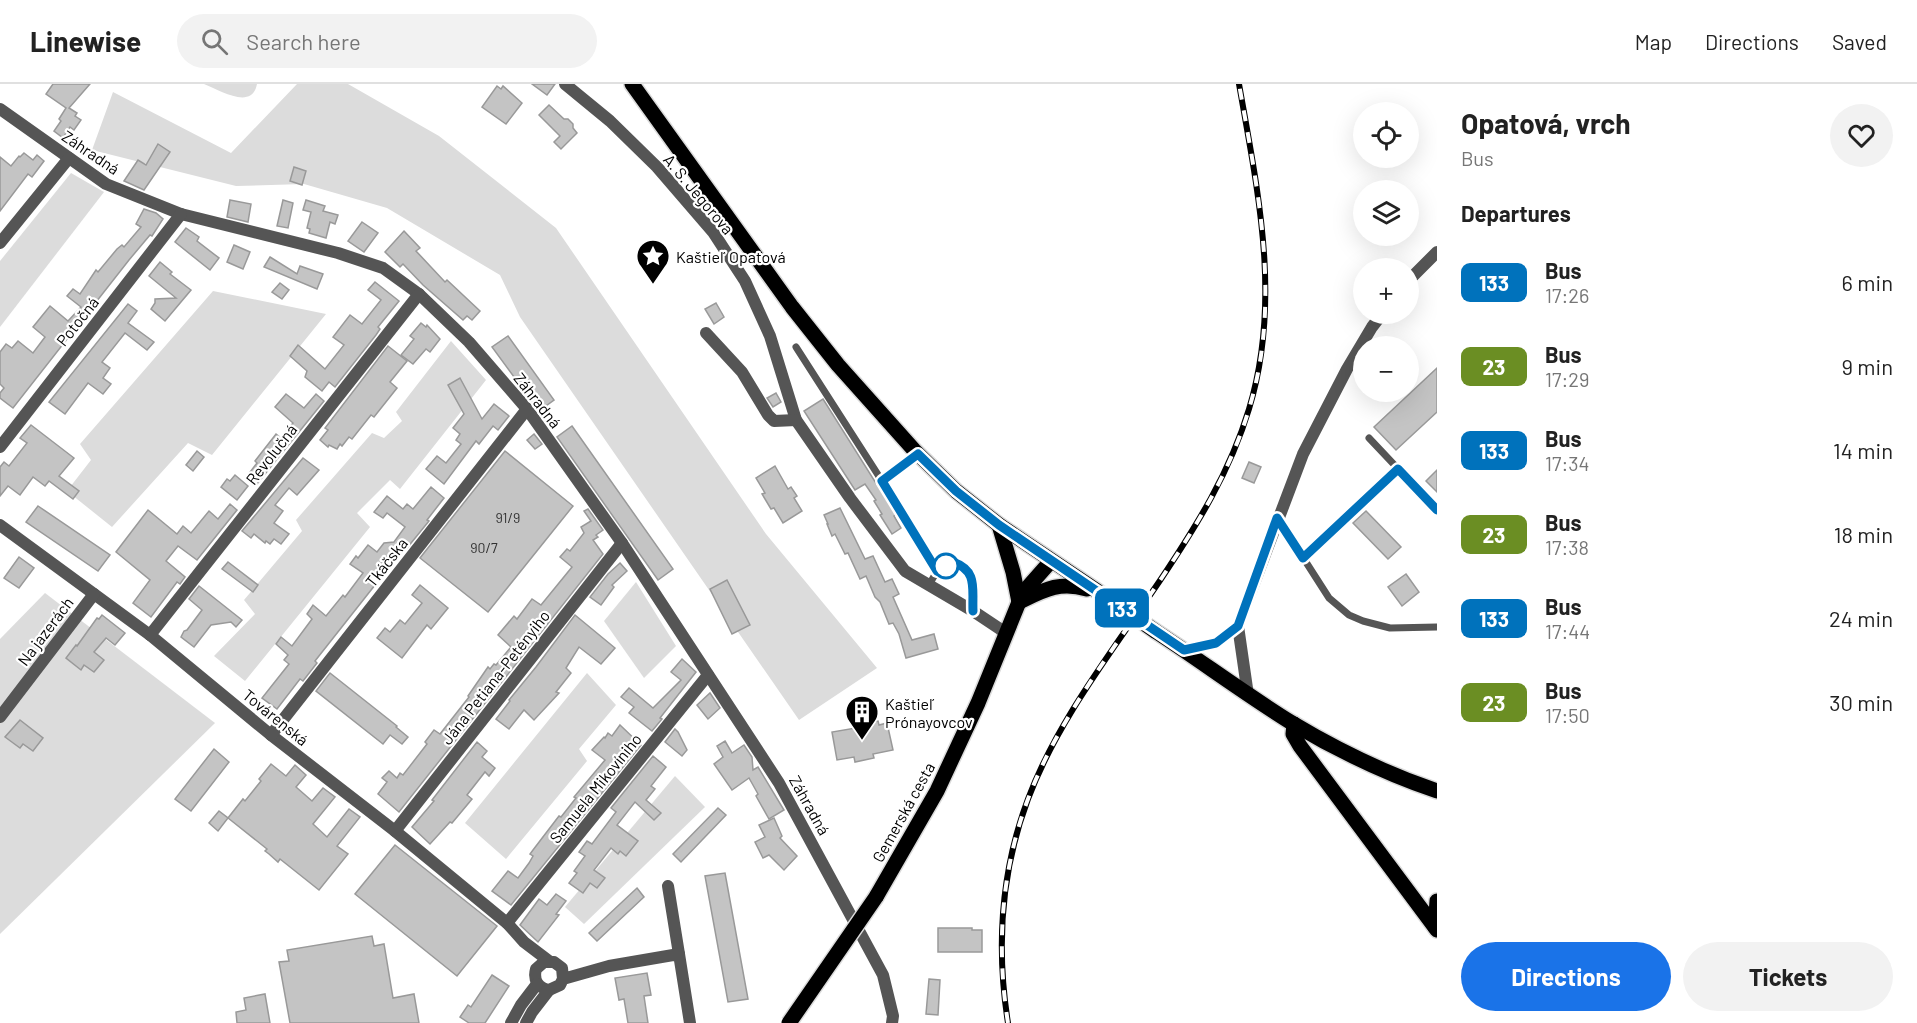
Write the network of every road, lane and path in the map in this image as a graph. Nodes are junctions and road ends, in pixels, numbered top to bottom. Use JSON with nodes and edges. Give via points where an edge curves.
{"nodes":[{"id":1,"x":565,"y":84,"type":"edge"},
{"id":2,"x":632,"y":84,"type":"edge"},
{"id":3,"x":0,"y":109,"type":"edge"},
{"id":4,"x":69,"y":158,"type":"junction"},
{"id":5,"x":181,"y":214,"type":"junction"},
{"id":6,"x":0,"y":243,"type":"edge"},
{"id":7,"x":1437,"y":252,"type":"edge"},
{"id":8,"x":1419,"y":270,"type":"edge"},
{"id":9,"x":419,"y":294,"type":"junction"},
{"id":10,"x":1374,"y":324,"type":"edge"},
{"id":11,"x":706,"y":333,"type":"dead end"},
{"id":12,"x":796,"y":347,"type":"dead end"},
{"id":13,"x":526,"y":409,"type":"junction"},
{"id":14,"x":796,"y":420,"type":"junction"},
{"id":15,"x":1369,"y":438,"type":"dead end"},
{"id":16,"x":0,"y":447,"type":"edge"},
{"id":17,"x":918,"y":454,"type":"junction"},
{"id":18,"x":1398,"y":469,"type":"junction"},
{"id":19,"x":882,"y":481,"type":"junction"},
{"id":20,"x":1437,"y":510,"type":"edge"},
{"id":21,"x":1277,"y":518,"type":"junction"},
{"id":22,"x":0,"y":525,"type":"edge"},
{"id":23,"x":999,"y":525,"type":"junction"},
{"id":24,"x":622,"y":543,"type":"junction"},
{"id":25,"x":1303,"y":558,"type":"junction"},
{"id":26,"x":1051,"y":561,"type":"junction"},
{"id":27,"x":937,"y":571,"type":"junction"},
{"id":28,"x":929,"y":585,"type":"junction"},
{"id":29,"x":1098,"y":592,"type":"junction"},
{"id":30,"x":94,"y":594,"type":"junction"},
{"id":31,"x":1019,"y":602,"type":"junction"},
{"id":32,"x":973,"y":611,"type":"junction"},
{"id":33,"x":1238,"y":626,"type":"junction"},
{"id":34,"x":1437,"y":627,"type":"edge"},
{"id":35,"x":1006,"y":633,"type":"junction"},
{"id":36,"x":150,"y":635,"type":"junction"},
{"id":37,"x":1184,"y":650,"type":"junction"},
{"id":38,"x":708,"y":675,"type":"junction"},
{"id":39,"x":1248,"y":695,"type":"junction"},
{"id":40,"x":0,"y":717,"type":"edge"},
{"id":41,"x":1294,"y":724,"type":"junction"},
{"id":42,"x":271,"y":735,"type":"junction"},
{"id":43,"x":1437,"y":791,"type":"edge"},
{"id":44,"x":394,"y":831,"type":"junction"},
{"id":45,"x":668,"y":886,"type":"dead end"},
{"id":46,"x":1437,"y":901,"type":"edge"},
{"id":47,"x":507,"y":923,"type":"junction"},
{"id":48,"x":1436,"y":929,"type":"edge"},
{"id":49,"x":524,"y":942,"type":"junction"},
{"id":50,"x":679,"y":954,"type":"junction"},
{"id":51,"x":549,"y":961,"type":"junction"},
{"id":52,"x":536,"y":969,"type":"junction"},
{"id":53,"x":562,"y":974,"type":"junction"},
{"id":54,"x":537,"y":984,"type":"junction"},
{"id":55,"x":549,"y":990,"type":"junction"},
{"id":56,"x":511,"y":1023,"type":"edge"},
{"id":57,"x":526,"y":1023,"type":"edge"},
{"id":58,"x":690,"y":1023,"type":"edge"},
{"id":59,"x":789,"y":1023,"type":"edge"},
{"id":60,"x":892,"y":1023,"type":"edge"}],
"edges":[{"from":1,"to":14,"type":"street","name":"A. S. Jegorova","via":[[657,167],[712,232],[745,281],[771,336]]},
{"from":2,"to":17,"type":"main road","via":[[792,307]]},
{"from":3,"to":4,"type":"street","name":"Záhradná"},
{"from":4,"to":5,"type":"street","name":"Záhradná","via":[[106,184]]},
{"from":4,"to":6,"type":"street"},
{"from":5,"to":9,"type":"street","name":"Záhradná","via":[[383,268]]},
{"from":5,"to":16,"type":"street","name":"Potočná"},
{"from":7,"to":8,"type":"street"},
{"from":9,"to":13,"type":"street","name":"Záhradná","via":[[469,342]]},
{"from":9,"to":36,"type":"street","name":"Revolučná"},
{"from":10,"to":21,"type":"street","via":[[1303,454]]},
{"from":11,"to":14,"type":"street","via":[[741,372],[774,421]]},
{"from":12,"to":19,"type":"lane"},
{"from":13,"to":24,"type":"street","name":"Záhradná"},
{"from":13,"to":42,"type":"street","name":"Tkáčska"},
{"from":14,"to":28,"type":"street","name":"A. S. Jegorova","via":[[905,571]]},
{"from":15,"to":18,"type":"lane"},
{"from":17,"to":19,"type":"lane"},
{"from":17,"to":23,"type":"main road"},
{"from":18,"to":20,"type":"lane"},
{"from":18,"to":25,"type":"lane"},
{"from":19,"to":27,"type":"lane"},
{"from":21,"to":25,"type":"lane"},
{"from":21,"to":33,"type":"street"},
{"from":22,"to":30,"type":"street","name":"Továrenská"},
{"from":23,"to":26,"type":"main road"},
{"from":23,"to":31,"type":"main road"},
{"from":24,"to":38,"type":"street","name":"Záhradná"},
{"from":24,"to":44,"type":"street","name":"Jána Petiana-Petényiho"},
{"from":25,"to":34,"type":"lane","via":[[1329,597],[1349,615],[1390,628]]},
{"from":26,"to":29,"type":"main road"},
{"from":26,"to":31,"type":"main road","name":"Gemerská cesta"},
{"from":27,"to":28,"type":"lane"},
{"from":27,"to":32,"type":"lane","via":[[953,562],[964,566],[972,576]]},
{"from":28,"to":32,"type":"street","name":"A. S. Jegorova"},
{"from":29,"to":31,"type":"main road","via":[[1073,585],[1050,587]]},
{"from":29,"to":37,"type":"main road","bridge":true},
{"from":30,"to":36,"type":"street","name":"Továrenská"},
{"from":30,"to":40,"type":"street","name":"Na jazerách"},
{"from":31,"to":35,"type":"main road","name":"Gemerská cesta"},
{"from":32,"to":35,"type":"street","name":"A. S. Jegorova"},
{"from":33,"to":37,"type":"street","via":[[1216,643]]},
{"from":33,"to":39,"type":"street"},
{"from":35,"to":59,"type":"main road","name":"Gemerská cesta","bridge":true,"via":[[937,791],[876,897]]},
{"from":36,"to":42,"type":"street","name":"Továrenská"},
{"from":37,"to":39,"type":"main road"},
{"from":38,"to":47,"type":"street","name":"Samuela Mikovíniho"},
{"from":38,"to":60,"type":"street","name":"Záhradná","via":[[779,783],[861,933],[883,975]]},
{"from":39,"to":41,"type":"main road"},
{"from":41,"to":43,"type":"main road","via":[[1369,763]]},
{"from":41,"to":48,"type":"main road","via":[[1293,734],[1300,746]]},
{"from":42,"to":44,"type":"street","name":"Továrenská"},
{"from":44,"to":47,"type":"street","name":"Továrenská"},
{"from":45,"to":50,"type":"street"},
{"from":46,"to":48,"type":"main road"},
{"from":47,"to":49,"type":"street","name":"Továrenská"},
{"from":49,"to":51,"type":"street","name":"Továrenská"},
{"from":49,"to":52,"type":"street","name":"Továrenská"},
{"from":50,"to":53,"type":"street"},
{"from":50,"to":58,"type":"street"},
{"from":51,"to":52,"type":"street"},
{"from":51,"to":53,"type":"street","name":"Továrenská","via":[[559,964]]},
{"from":52,"to":54,"type":"street","name":"Továrenská"},
{"from":53,"to":55,"type":"street","via":[[555,988]]},
{"from":54,"to":55,"type":"street"},
{"from":54,"to":56,"type":"street"},
{"from":55,"to":57,"type":"street"}]}
